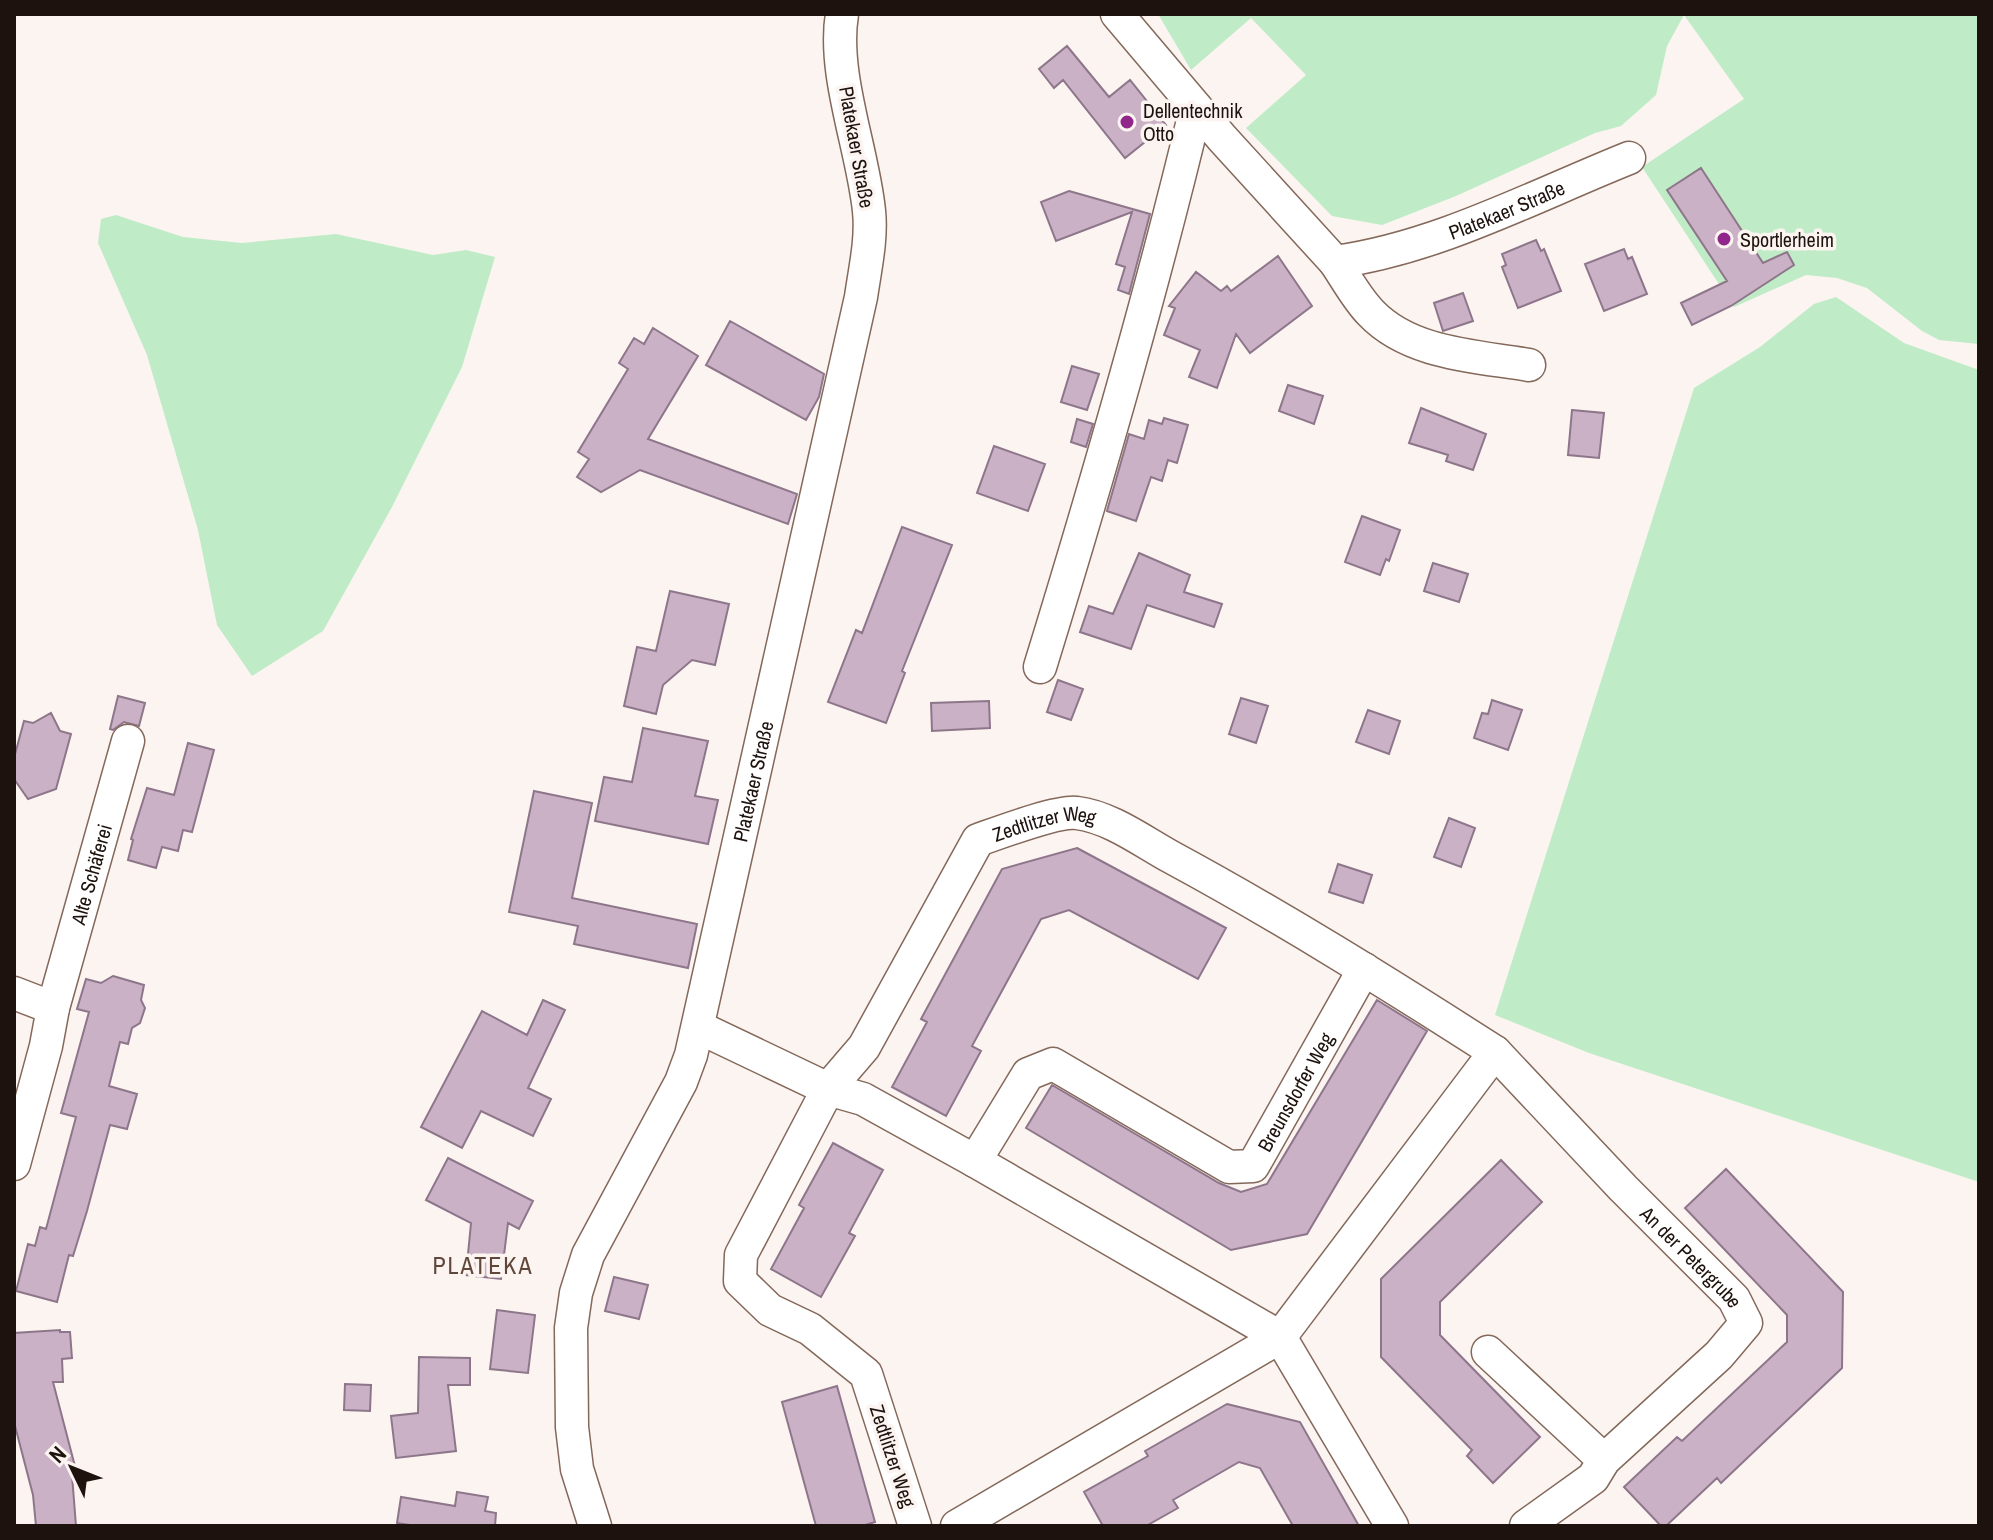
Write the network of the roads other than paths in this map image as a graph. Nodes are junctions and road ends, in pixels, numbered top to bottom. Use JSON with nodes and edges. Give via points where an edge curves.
{"nodes":[{"id":1,"x":842,"y":14,"type":"edge"},
{"id":2,"x":1117,"y":14,"type":"edge"},
{"id":3,"x":1196,"y":108,"type":"junction"},
{"id":4,"x":1629,"y":158,"type":"dead end"},
{"id":5,"x":1335,"y":262,"type":"junction"},
{"id":6,"x":1529,"y":365,"type":"dead end"},
{"id":7,"x":1040,"y":667,"type":"dead end"},
{"id":8,"x":128,"y":741,"type":"dead end"},
{"id":9,"x":1364,"y":969,"type":"junction"},
{"id":10,"x":14,"y":993,"type":"edge"},
{"id":11,"x":53,"y":1008,"type":"junction"},
{"id":12,"x":698,"y":1027,"type":"junction"},
{"id":13,"x":1495,"y":1052,"type":"junction"},
{"id":14,"x":828,"y":1089,"type":"junction"},
{"id":15,"x":975,"y":1161,"type":"junction"},
{"id":16,"x":14,"y":1164,"type":"edge"},
{"id":17,"x":1280,"y":1337,"type":"junction"},
{"id":18,"x":1488,"y":1352,"type":"dead end"},
{"id":19,"x":1604,"y":1460,"type":"junction"},
{"id":20,"x":595,"y":1526,"type":"edge"},
{"id":21,"x":915,"y":1526,"type":"edge"},
{"id":22,"x":957,"y":1526,"type":"edge"},
{"id":23,"x":1392,"y":1526,"type":"edge"},
{"id":24,"x":1526,"y":1526,"type":"edge"}],
"edges":[{"from":1,"to":12,"type":"street","name":"Platekaer Straße","via":[[840,42],[870,213],[870,240]]},
{"from":2,"to":3,"type":"street"},
{"from":3,"to":5,"type":"street"},
{"from":3,"to":7,"type":"street","via":[[1136,341]]},
{"from":4,"to":5,"type":"street","name":"Platekaer Straße","via":[[1430,240]]},
{"from":5,"to":6,"type":"street","via":[[1370,313],[1401,335],[1439,350]]},
{"from":8,"to":11,"type":"street","name":"Alte Schäferei"},
{"from":9,"to":13,"type":"street"},
{"from":9,"to":14,"type":"street","name":"Zedtlitzer Weg","via":[[1114,826],[1073,812],[978,840],[864,1047]]},
{"from":9,"to":15,"type":"street","name":"Breunsdorfer Weg","via":[[1253,1166],[1229,1167],[1053,1064],[1028,1074]]},
{"from":10,"to":11,"type":"street"},
{"from":11,"to":16,"type":"street","name":"Alte Schäferei"},
{"from":12,"to":14,"type":"street"},
{"from":12,"to":20,"type":"street","name":"Platekaer Straße","via":[[681,1082],[588,1255],[576,1293],[572,1427],[577,1469]]},
{"from":13,"to":17,"type":"street"},
{"from":13,"to":19,"type":"street","name":"An der Petergrube","via":[[1734,1299],[1746,1323],[1719,1355]]},
{"from":14,"to":15,"type":"street","via":[[863,1099]]},
{"from":14,"to":21,"type":"street","name":"Zedtlitzer Weg","via":[[741,1255],[740,1281],[770,1310],[810,1329],[866,1374]]},
{"from":15,"to":17,"type":"street"},
{"from":17,"to":22,"type":"street"},
{"from":17,"to":23,"type":"street"},
{"from":18,"to":19,"type":"street"},
{"from":19,"to":24,"type":"street","name":"An der Petergrube","via":[[1593,1478]]}]}
